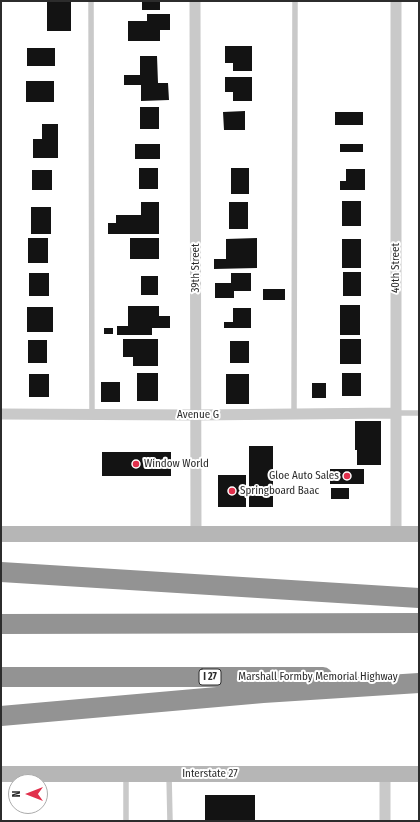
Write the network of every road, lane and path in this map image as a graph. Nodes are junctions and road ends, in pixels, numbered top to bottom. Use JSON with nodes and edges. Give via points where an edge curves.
{"nodes":[{"id":1,"x":91,"y":1,"type":"edge"},
{"id":2,"x":195,"y":1,"type":"edge"},
{"id":3,"x":294,"y":1,"type":"edge"},
{"id":4,"x":396,"y":1,"type":"edge"},
{"id":5,"x":396,"y":413,"type":"junction"},
{"id":6,"x":419,"y":413,"type":"edge"},
{"id":7,"x":1,"y":414,"type":"edge"},
{"id":8,"x":92,"y":414,"type":"junction"},
{"id":9,"x":294,"y":414,"type":"junction"},
{"id":10,"x":196,"y":415,"type":"junction"},
{"id":11,"x":1,"y":534,"type":"edge"},
{"id":12,"x":196,"y":534,"type":"junction"},
{"id":13,"x":396,"y":534,"type":"junction"},
{"id":14,"x":419,"y":534,"type":"edge"},
{"id":15,"x":1,"y":572,"type":"edge"},
{"id":16,"x":419,"y":598,"type":"edge"},
{"id":17,"x":419,"y":623,"type":"edge"},
{"id":18,"x":1,"y":624,"type":"edge"},
{"id":19,"x":1,"y":676,"type":"edge"},
{"id":20,"x":419,"y":677,"type":"edge"},
{"id":21,"x":419,"y":683,"type":"edge"},
{"id":22,"x":1,"y":716,"type":"edge"},
{"id":23,"x":1,"y":774,"type":"edge"},
{"id":24,"x":126,"y":774,"type":"junction"},
{"id":25,"x":170,"y":774,"type":"junction"},
{"id":26,"x":385,"y":774,"type":"junction"},
{"id":27,"x":419,"y":774,"type":"edge"},
{"id":28,"x":126,"y":821,"type":"edge"},
{"id":29,"x":170,"y":821,"type":"edge"},
{"id":30,"x":385,"y":821,"type":"edge"}],
"edges":[{"from":1,"to":8,"type":"lane"},
{"from":2,"to":10,"type":"street","name":"39th Street"},
{"from":3,"to":9,"type":"lane"},
{"from":4,"to":5,"type":"street","name":"40th Street"},
{"from":5,"to":6,"type":"lane"},
{"from":5,"to":9,"type":"street","name":"Avenue G"},
{"from":5,"to":13,"type":"street","name":"40th Street"},
{"from":7,"to":8,"type":"street","name":"Avenue G"},
{"from":8,"to":10,"type":"street","name":"Avenue G"},
{"from":9,"to":10,"type":"street","name":"Avenue G"},
{"from":10,"to":12,"type":"street","name":"39th Street"},
{"from":11,"to":12,"type":"main road"},
{"from":12,"to":13,"type":"main road"},
{"from":13,"to":14,"type":"main road"},
{"from":15,"to":16,"type":"highway"},
{"from":17,"to":18,"type":"highway"},
{"from":19,"to":20,"type":"highway","name":"Marshall Formby Memorial Highway","number":"I 27"},
{"from":21,"to":22,"type":"highway","via":[[263,693]]},
{"from":23,"to":24,"type":"main road","name":"Interstate 27"},
{"from":24,"to":25,"type":"main road","name":"Interstate 27"},
{"from":24,"to":28,"type":"lane"},
{"from":25,"to":26,"type":"main road","name":"Interstate 27"},
{"from":25,"to":29,"type":"lane"},
{"from":26,"to":27,"type":"main road","name":"Interstate 27"},
{"from":26,"to":30,"type":"street"}]}
